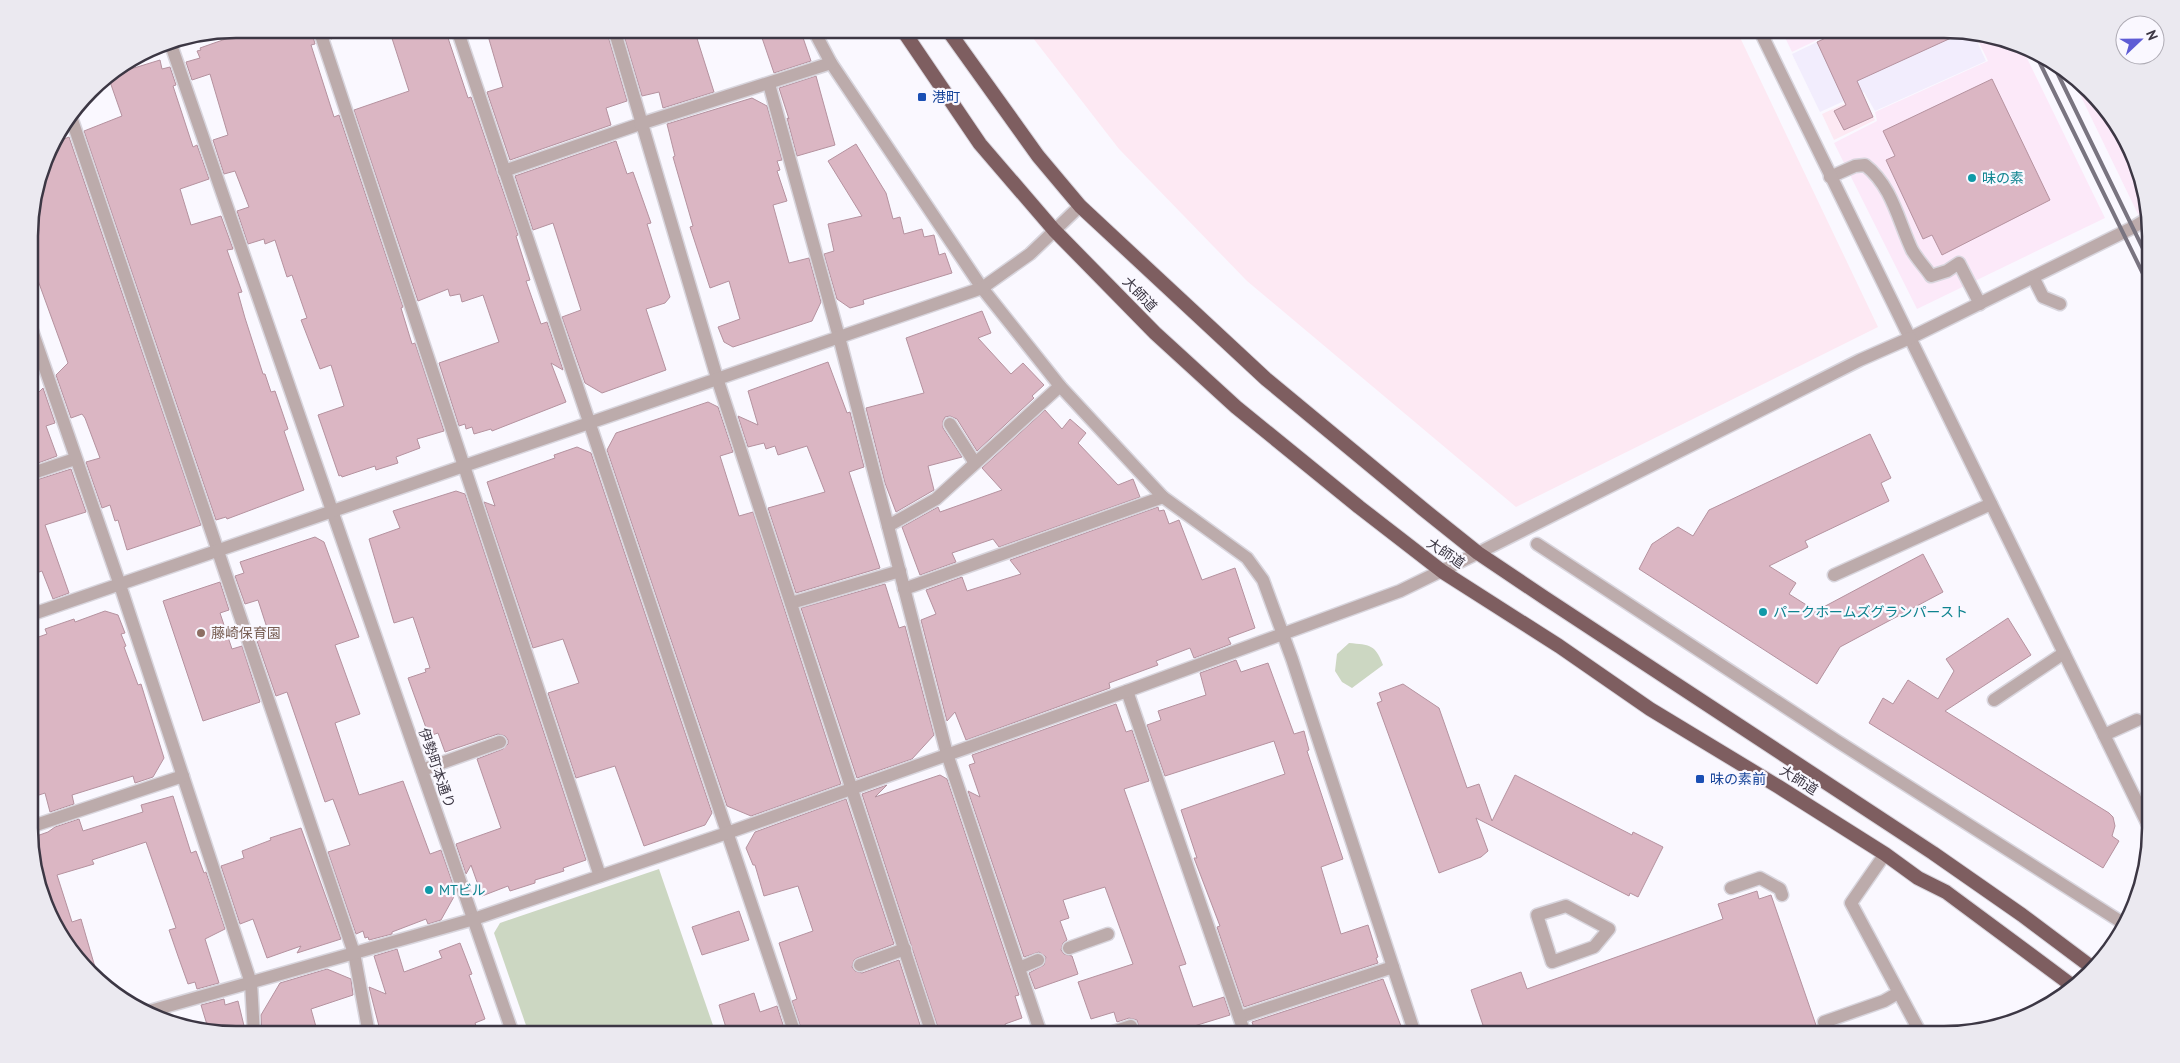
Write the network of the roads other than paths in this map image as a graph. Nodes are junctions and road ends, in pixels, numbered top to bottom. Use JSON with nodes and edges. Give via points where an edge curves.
{"nodes":[{"id":1,"x":322,"y":38,"type":"edge"},
{"id":2,"x":460,"y":38,"type":"edge"},
{"id":3,"x":616,"y":38,"type":"edge"},
{"id":4,"x":819,"y":38,"type":"edge"},
{"id":5,"x":908,"y":38,"type":"edge"},
{"id":6,"x":953,"y":38,"type":"edge"},
{"id":7,"x":1763,"y":38,"type":"edge"},
{"id":8,"x":174,"y":47,"type":"edge"},
{"id":9,"x":831,"y":62,"type":"junction"},
{"id":10,"x":769,"y":84,"type":"junction"},
{"id":11,"x":73,"y":122,"type":"edge"},
{"id":12,"x":640,"y":124,"type":"junction"},
{"id":13,"x":504,"y":171,"type":"junction"},
{"id":14,"x":1830,"y":177,"type":"junction"},
{"id":15,"x":1080,"y":206,"type":"junction"},
{"id":16,"x":2142,"y":221,"type":"edge"},
{"id":17,"x":1054,"y":230,"type":"junction"},
{"id":18,"x":2033,"y":277,"type":"junction"},
{"id":19,"x":982,"y":288,"type":"junction"},
{"id":20,"x":1980,"y":304,"type":"junction"},
{"id":21,"x":2060,"y":304,"type":"dead end"},
{"id":22,"x":839,"y":337,"type":"junction"},
{"id":23,"x":1910,"y":338,"type":"junction"},
{"id":24,"x":38,"y":358,"type":"edge"},
{"id":25,"x":717,"y":378,"type":"junction"},
{"id":26,"x":1060,"y":386,"type":"junction"},
{"id":27,"x":588,"y":422,"type":"junction"},
{"id":28,"x":950,"y":424,"type":"dead end"},
{"id":29,"x":75,"y":460,"type":"junction"},
{"id":30,"x":975,"y":463,"type":"junction"},
{"id":31,"x":465,"y":465,"type":"junction"},
{"id":32,"x":38,"y":472,"type":"edge"},
{"id":33,"x":1163,"y":497,"type":"junction"},
{"id":34,"x":1990,"y":504,"type":"junction"},
{"id":35,"x":332,"y":511,"type":"junction"},
{"id":36,"x":888,"y":526,"type":"junction"},
{"id":37,"x":1537,"y":544,"type":"dead end"},
{"id":38,"x":217,"y":551,"type":"junction"},
{"id":39,"x":1478,"y":553,"type":"junction"},
{"id":40,"x":900,"y":571,"type":"junction"},
{"id":41,"x":1443,"y":572,"type":"junction"},
{"id":42,"x":1834,"y":575,"type":"dead end"},
{"id":43,"x":120,"y":585,"type":"junction"},
{"id":44,"x":904,"y":589,"type":"junction"},
{"id":45,"x":791,"y":603,"type":"junction"},
{"id":46,"x":38,"y":613,"type":"edge"},
{"id":47,"x":1282,"y":634,"type":"junction"},
{"id":48,"x":2064,"y":653,"type":"junction"},
{"id":49,"x":1127,"y":691,"type":"junction"},
{"id":50,"x":1994,"y":700,"type":"dead end"},
{"id":51,"x":2137,"y":720,"type":"dead end"},
{"id":52,"x":2104,"y":735,"type":"junction"},
{"id":53,"x":500,"y":742,"type":"dead end"},
{"id":54,"x":948,"y":754,"type":"junction"},
{"id":55,"x":422,"y":770,"type":"junction"},
{"id":56,"x":183,"y":776,"type":"junction"},
{"id":57,"x":852,"y":788,"type":"junction"},
{"id":58,"x":2142,"y":813,"type":"edge"},
{"id":59,"x":38,"y":824,"type":"edge"},
{"id":60,"x":726,"y":833,"type":"junction"},
{"id":61,"x":1885,"y":854,"type":"junction"},
{"id":62,"x":600,"y":876,"type":"junction"},
{"id":63,"x":1732,"y":888,"type":"dead end"},
{"id":64,"x":1782,"y":895,"type":"dead end"},
{"id":65,"x":474,"y":919,"type":"junction"},
{"id":66,"x":2119,"y":921,"type":"edge"},
{"id":67,"x":1609,"y":929,"type":"joint"},
{"id":68,"x":1108,"y":934,"type":"dead end"},
{"id":69,"x":1070,"y":948,"type":"dead end"},
{"id":70,"x":904,"y":949,"type":"junction"},
{"id":71,"x":354,"y":953,"type":"junction"},
{"id":72,"x":1038,"y":960,"type":"dead end"},
{"id":73,"x":2088,"y":964,"type":"edge"},
{"id":74,"x":860,"y":965,"type":"dead end"},
{"id":75,"x":1393,"y":967,"type":"junction"},
{"id":76,"x":1019,"y":968,"type":"junction"},
{"id":77,"x":251,"y":982,"type":"junction"},
{"id":78,"x":2068,"y":982,"type":"edge"},
{"id":79,"x":1898,"y":993,"type":"junction"},
{"id":80,"x":156,"y":1008,"type":"edge"},
{"id":81,"x":1240,"y":1017,"type":"junction"},
{"id":82,"x":1824,"y":1022,"type":"dead end"},
{"id":83,"x":254,"y":1026,"type":"edge"},
{"id":84,"x":367,"y":1026,"type":"edge"},
{"id":85,"x":510,"y":1026,"type":"edge"},
{"id":86,"x":792,"y":1026,"type":"edge"},
{"id":87,"x":929,"y":1026,"type":"edge"},
{"id":88,"x":1038,"y":1026,"type":"edge"},
{"id":89,"x":1243,"y":1026,"type":"edge"},
{"id":90,"x":1412,"y":1026,"type":"edge"},
{"id":91,"x":1917,"y":1026,"type":"edge"}],
"edges":[{"from":1,"to":31,"type":"street"},
{"from":2,"to":13,"type":"street"},
{"from":3,"to":12,"type":"street"},
{"from":4,"to":9,"type":"street"},
{"from":5,"to":17,"type":"highway","name":"大師道","via":[[980,144]]},
{"from":6,"to":15,"type":"highway","name":"大師道","via":[[1038,156]]},
{"from":7,"to":14,"type":"street"},
{"from":8,"to":35,"type":"street","name":"伊勢町本通り"},
{"from":9,"to":10,"type":"street"},
{"from":9,"to":19,"type":"street"},
{"from":10,"to":12,"type":"street"},
{"from":10,"to":22,"type":"street"},
{"from":11,"to":38,"type":"street"},
{"from":12,"to":13,"type":"street"},
{"from":12,"to":25,"type":"street"},
{"from":13,"to":27,"type":"street"},
{"from":14,"to":20,"type":"street","via":[[1865,165],[1877,174],[1890,196],[1913,252],[1931,276],[1959,263]]},
{"from":14,"to":23,"type":"street"},
{"from":15,"to":17,"type":"street"},
{"from":15,"to":39,"type":"highway","name":"大師道","via":[[1266,379]]},
{"from":16,"to":18,"type":"street"},
{"from":17,"to":19,"type":"street","via":[[1030,254]]},
{"from":17,"to":41,"type":"highway","name":"大師道","via":[[1155,333],[1236,407]]},
{"from":18,"to":20,"type":"street"},
{"from":18,"to":21,"type":"street","via":[[2043,297]]},
{"from":19,"to":22,"type":"street"},
{"from":19,"to":26,"type":"street"},
{"from":20,"to":23,"type":"street"},
{"from":22,"to":25,"type":"street"},
{"from":22,"to":36,"type":"street"},
{"from":23,"to":34,"type":"street"},
{"from":23,"to":39,"type":"street","via":[[1860,360]]},
{"from":24,"to":29,"type":"street"},
{"from":25,"to":27,"type":"street"},
{"from":25,"to":45,"type":"street"},
{"from":26,"to":30,"type":"street"},
{"from":26,"to":33,"type":"street"},
{"from":27,"to":31,"type":"street"},
{"from":27,"to":60,"type":"street"},
{"from":28,"to":30,"type":"street"},
{"from":29,"to":32,"type":"street"},
{"from":29,"to":43,"type":"street"},
{"from":30,"to":36,"type":"street","via":[[936,499]]},
{"from":31,"to":35,"type":"street"},
{"from":31,"to":62,"type":"street"},
{"from":33,"to":44,"type":"street"},
{"from":33,"to":47,"type":"street","via":[[1247,558],[1263,580]]},
{"from":34,"to":42,"type":"street"},
{"from":34,"to":48,"type":"street"},
{"from":35,"to":38,"type":"street"},
{"from":35,"to":55,"type":"street","name":"伊勢町本通り"},
{"from":36,"to":40,"type":"street"},
{"from":37,"to":66,"type":"street"},
{"from":38,"to":43,"type":"street"},
{"from":38,"to":71,"type":"street"},
{"from":39,"to":41,"type":"street"},
{"from":39,"to":73,"type":"highway","name":"大師道","via":[[1933,854]]},
{"from":40,"to":44,"type":"street"},
{"from":40,"to":45,"type":"street"},
{"from":41,"to":47,"type":"street"},
{"from":41,"to":61,"type":"highway","name":"大師道","via":[[1650,709]]},
{"from":43,"to":46,"type":"street"},
{"from":43,"to":56,"type":"street"},
{"from":44,"to":54,"type":"street"},
{"from":45,"to":57,"type":"street"},
{"from":47,"to":49,"type":"street"},
{"from":47,"to":75,"type":"street"},
{"from":48,"to":50,"type":"street"},
{"from":48,"to":52,"type":"street"},
{"from":49,"to":54,"type":"street"},
{"from":49,"to":81,"type":"street"},
{"from":51,"to":52,"type":"street"},
{"from":52,"to":58,"type":"street"},
{"from":53,"to":55,"type":"street"},
{"from":54,"to":57,"type":"street"},
{"from":54,"to":76,"type":"street"},
{"from":55,"to":65,"type":"street","name":"伊勢町本通り"},
{"from":56,"to":59,"type":"street"},
{"from":56,"to":77,"type":"street"},
{"from":57,"to":60,"type":"street"},
{"from":57,"to":70,"type":"street"},
{"from":60,"to":62,"type":"street"},
{"from":60,"to":86,"type":"street"},
{"from":61,"to":78,"type":"highway","name":"大師道","via":[[1918,878],[1946,892]]},
{"from":61,"to":79,"type":"street","via":[[1851,903]]},
{"from":62,"to":65,"type":"street"},
{"from":63,"to":64,"type":"street","via":[[1760,878],[1780,889]]},
{"from":65,"to":71,"type":"street"},
{"from":65,"to":85,"type":"street","name":"伊勢町本通り"},
{"from":67,"to":67,"type":"street","via":[[1594,947],[1552,962],[1537,915],[1566,906]]},
{"from":68,"to":69,"type":"street"},
{"from":70,"to":74,"type":"street"},
{"from":70,"to":87,"type":"street"},
{"from":71,"to":77,"type":"street"},
{"from":71,"to":84,"type":"street"},
{"from":72,"to":76,"type":"street"},
{"from":75,"to":81,"type":"street"},
{"from":75,"to":90,"type":"street"},
{"from":76,"to":88,"type":"street"},
{"from":77,"to":80,"type":"street"},
{"from":77,"to":83,"type":"street"},
{"from":79,"to":82,"type":"street"},
{"from":79,"to":91,"type":"street"},
{"from":81,"to":89,"type":"street"}]}
